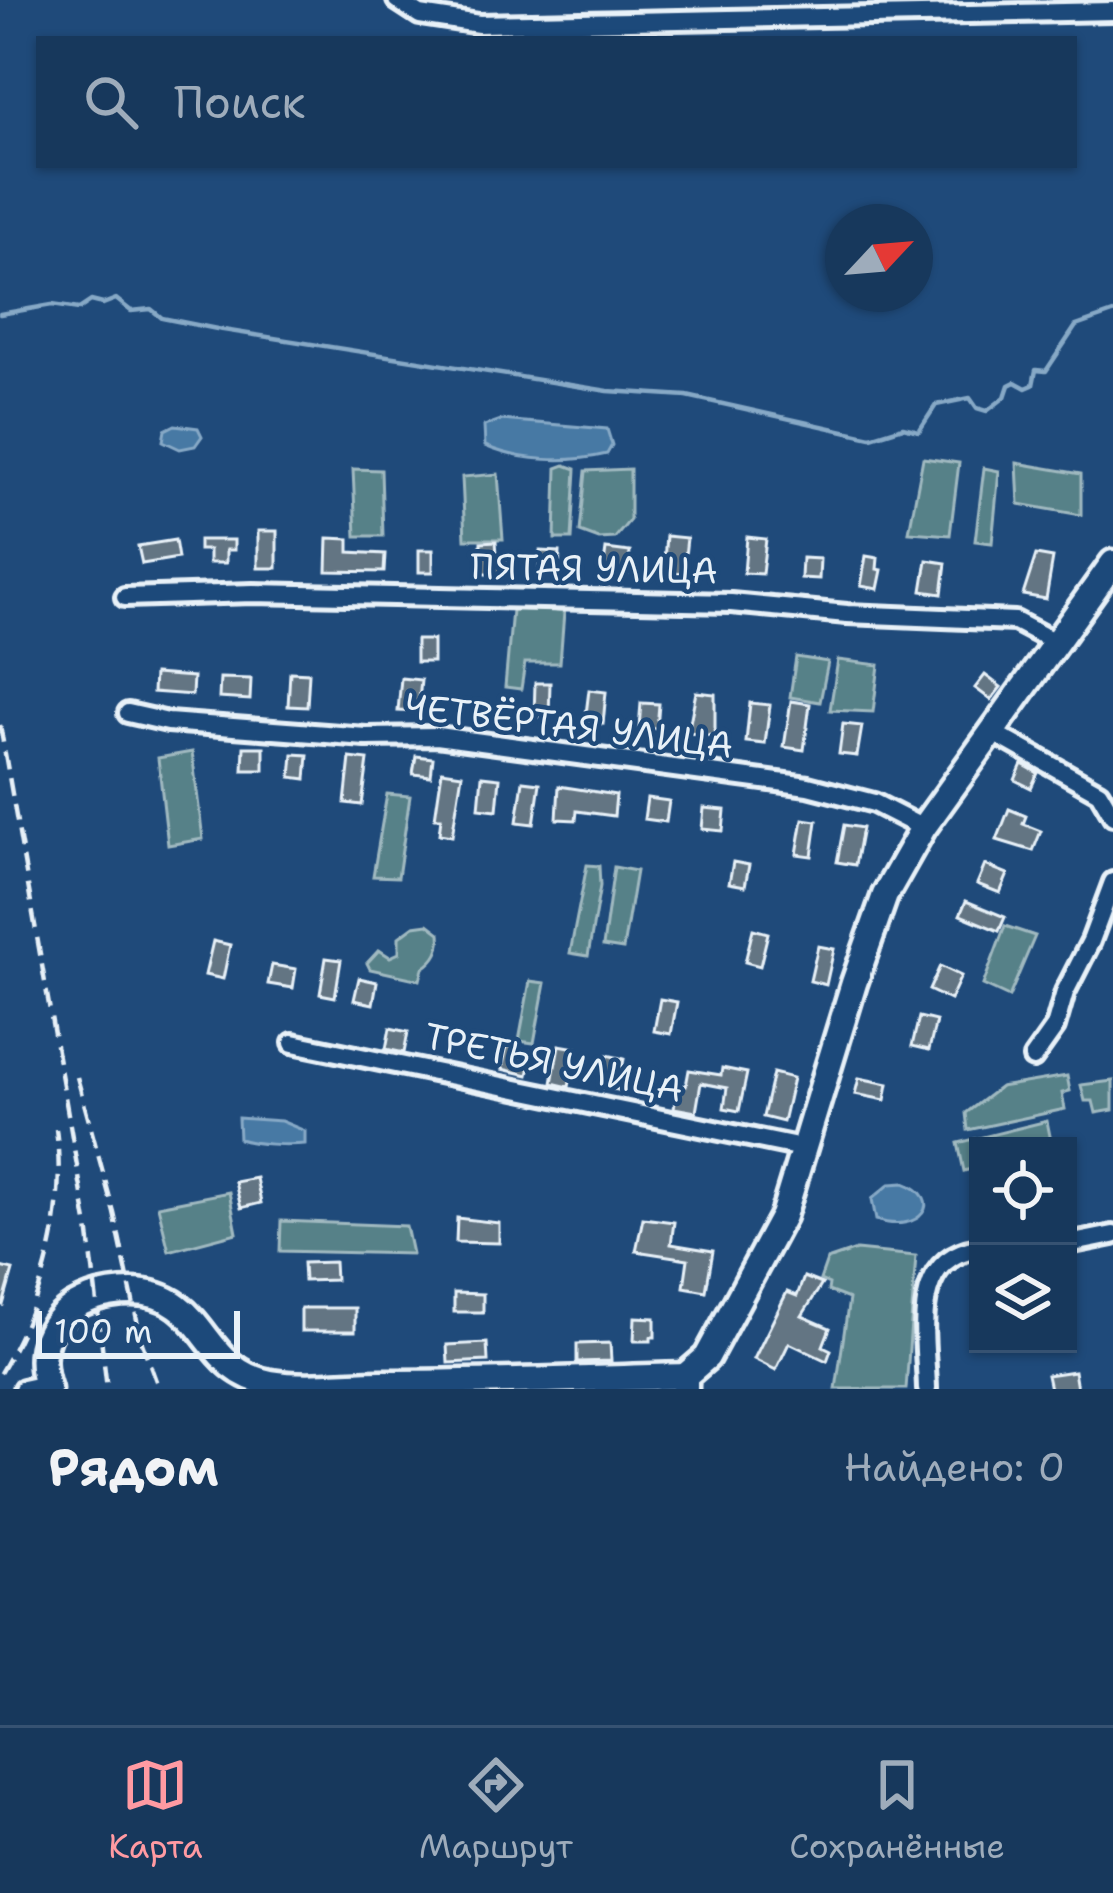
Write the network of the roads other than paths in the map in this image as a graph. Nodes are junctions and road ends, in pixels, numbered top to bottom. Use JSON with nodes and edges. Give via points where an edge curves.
{"nodes":[{"id":1,"x":397,"y":0,"type":"edge"},
{"id":2,"x":1113,"y":10,"type":"edge"},
{"id":3,"x":1113,"y":563,"type":"edge"},
{"id":4,"x":125,"y":597,"type":"dead end"},
{"id":5,"x":1055,"y":642,"type":"junction"},
{"id":6,"x":128,"y":713,"type":"dead end"},
{"id":7,"x":992,"y":732,"type":"junction"},
{"id":8,"x":1113,"y":815,"type":"edge"},
{"id":9,"x":922,"y":828,"type":"junction"},
{"id":10,"x":1113,"y":882,"type":"edge"},
{"id":11,"x":293,"y":1043,"type":"dead end"},
{"id":12,"x":1033,"y":1058,"type":"dead end"},
{"id":13,"x":802,"y":1148,"type":"junction"},
{"id":14,"x":1113,"y":1235,"type":"edge"},
{"id":15,"x":1077,"y":1242,"type":"edge"},
{"id":16,"x":969,"y":1250,"type":"edge"},
{"id":17,"x":685,"y":1383,"type":"edge"},
{"id":18,"x":39,"y":1387,"type":"edge"},
{"id":19,"x":927,"y":1389,"type":"edge"}],
"edges":[{"from":1,"to":2,"type":"street","via":[[420,15],[479,24]]},
{"from":3,"to":5,"type":"street"},
{"from":4,"to":5,"type":"street","name":"ПЯТАЯ УЛИЦА","via":[[731,603],[1015,621]]},
{"from":5,"to":7,"type":"street"},
{"from":6,"to":9,"type":"street","name":"ЧЕТВЁРТАЯ УЛИЦА","via":[[212,726],[437,736],[808,786],[874,802]]},
{"from":7,"to":8,"type":"street","via":[[1100,792]]},
{"from":7,"to":9,"type":"street"},
{"from":9,"to":13,"type":"street","via":[[885,895]]},
{"from":10,"to":12,"type":"street","via":[[1055,1027]]},
{"from":11,"to":13,"type":"street","name":"ТРЕТЬЯ УЛИЦА"},
{"from":13,"to":17,"type":"street","via":[[783,1216]]},
{"from":14,"to":15,"type":"street"},
{"from":16,"to":19,"type":"street","via":[[937,1267],[926,1295]]},
{"from":17,"to":18,"type":"street","via":[[271,1383],[223,1360],[182,1305],[132,1292],[62,1314],[47,1330]]}]}
